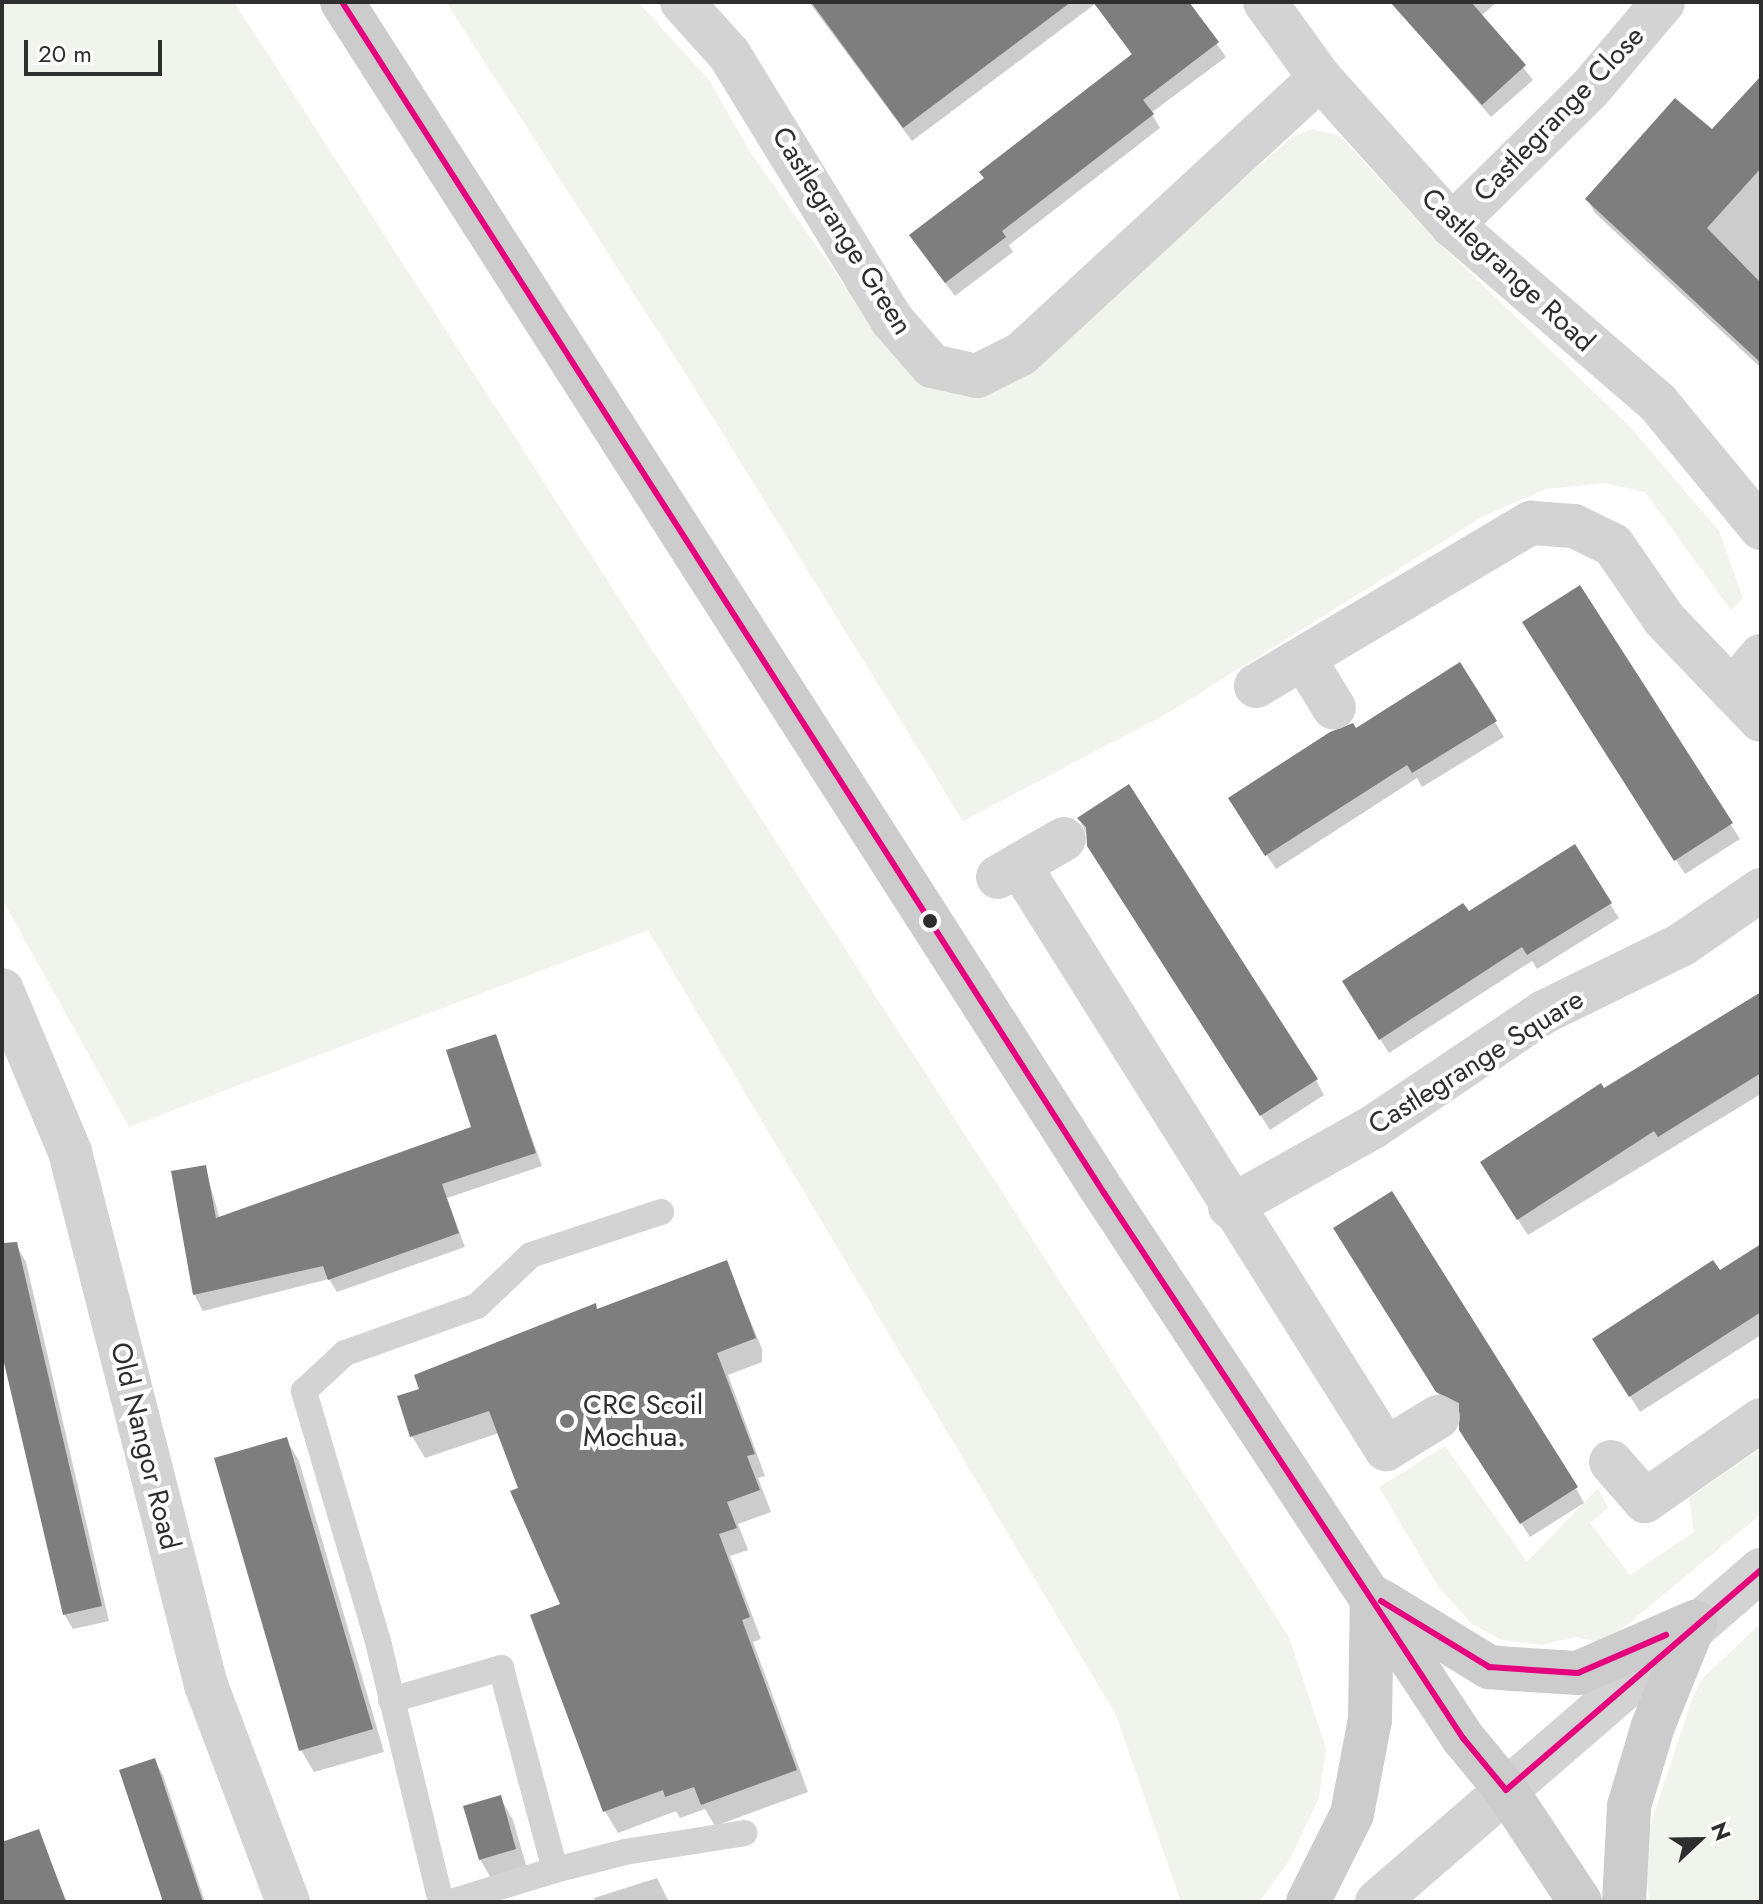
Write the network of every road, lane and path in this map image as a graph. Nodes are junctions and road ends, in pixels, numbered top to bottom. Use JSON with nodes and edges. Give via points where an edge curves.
{"nodes":[{"id":1,"x":342,"y":2,"type":"edge"},
{"id":2,"x":682,"y":2,"type":"edge"},
{"id":3,"x":1265,"y":2,"type":"edge"},
{"id":4,"x":1663,"y":2,"type":"edge"},
{"id":5,"x":1320,"y":78,"type":"junction"},
{"id":6,"x":1452,"y":225,"type":"junction"},
{"id":7,"x":1761,"y":528,"type":"edge"},
{"id":8,"x":1761,"y":656,"type":"edge"},
{"id":9,"x":1304,"y":659,"type":"junction"},
{"id":10,"x":1256,"y":686,"type":"dead end"},
{"id":11,"x":1746,"y":705,"type":"edge"},
{"id":12,"x":1334,"y":708,"type":"dead end"},
{"id":13,"x":1064,"y":839,"type":"dead end"},
{"id":14,"x":1761,"y":890,"type":"edge"},
{"id":15,"x":2,"y":990,"type":"edge"},
{"id":16,"x":1230,"y":1207,"type":"junction"},
{"id":17,"x":661,"y":1212,"type":"dead end"},
{"id":18,"x":1438,"y":1417,"type":"dead end"},
{"id":19,"x":1761,"y":1420,"type":"edge"},
{"id":20,"x":1611,"y":1462,"type":"dead end"},
{"id":21,"x":1761,"y":1570,"type":"edge"},
{"id":22,"x":1372,"y":1596,"type":"junction"},
{"id":23,"x":1695,"y":1622,"type":"junction"},
{"id":24,"x":391,"y":1700,"type":"junction"},
{"id":25,"x":1506,"y":1790,"type":"junction"},
{"id":26,"x":745,"y":1833,"type":"dead end"},
{"id":27,"x":555,"y":1870,"type":"junction"},
{"id":28,"x":288,"y":1902,"type":"edge"},
{"id":29,"x":441,"y":1902,"type":"edge"},
{"id":30,"x":451,"y":1902,"type":"edge"},
{"id":31,"x":1308,"y":1902,"type":"edge"},
{"id":32,"x":1377,"y":1902,"type":"edge"},
{"id":33,"x":1580,"y":1902,"type":"edge"},
{"id":34,"x":1624,"y":1902,"type":"edge"}],
"edges":[{"from":1,"to":22,"type":"main road","via":[[1104,1193]]},
{"from":2,"to":5,"type":"street","name":"Castlegrange Green","via":[[729,54],[892,320],[932,366],[977,376],[1021,354]]},
{"from":3,"to":5,"type":"street","name":"Castlegrange Road"},
{"from":4,"to":6,"type":"street","name":"Castlegrange Close","via":[[1589,90]]},
{"from":5,"to":6,"type":"street","name":"Castlegrange Road"},
{"from":6,"to":7,"type":"street","name":"Castlegrange Road","via":[[1658,403]]},
{"from":8,"to":11,"type":"street"},
{"from":9,"to":10,"type":"street"},
{"from":9,"to":11,"type":"street","via":[[1531,523],[1574,526],[1613,545],[1664,619]]},
{"from":9,"to":12,"type":"street"},
{"from":13,"to":16,"type":"street","via":[[1008,871]]},
{"from":14,"to":16,"type":"street","name":"Castlegrange Square","via":[[1681,945],[1544,1012],[1373,1127]]},
{"from":15,"to":28,"type":"street","name":"Old Nangor Road","via":[[70,1152],[206,1685]]},
{"from":16,"to":18,"type":"street","via":[[1386,1449]]},
{"from":17,"to":24,"type":"lane","via":[[531,1255],[477,1306],[345,1353],[304,1391]]},
{"from":19,"to":20,"type":"street","via":[[1645,1501]]},
{"from":21,"to":23,"type":"street"},
{"from":22,"to":23,"type":"main road","via":[[1489,1667],[1501,1668],[1578,1673]]},
{"from":22,"to":25,"type":"main road","via":[[1463,1738]]},
{"from":22,"to":31,"type":"main road","via":[[1370,1720],[1352,1814]]},
{"from":23,"to":25,"type":"street"},
{"from":23,"to":34,"type":"main road","via":[[1653,1726],[1629,1806]]},
{"from":24,"to":27,"type":"lane","via":[[501,1668]]},
{"from":24,"to":29,"type":"lane"},
{"from":25,"to":32,"type":"street"},
{"from":25,"to":33,"type":"main road"},
{"from":26,"to":27,"type":"lane","via":[[625,1852]]},
{"from":27,"to":30,"type":"lane"}]}
